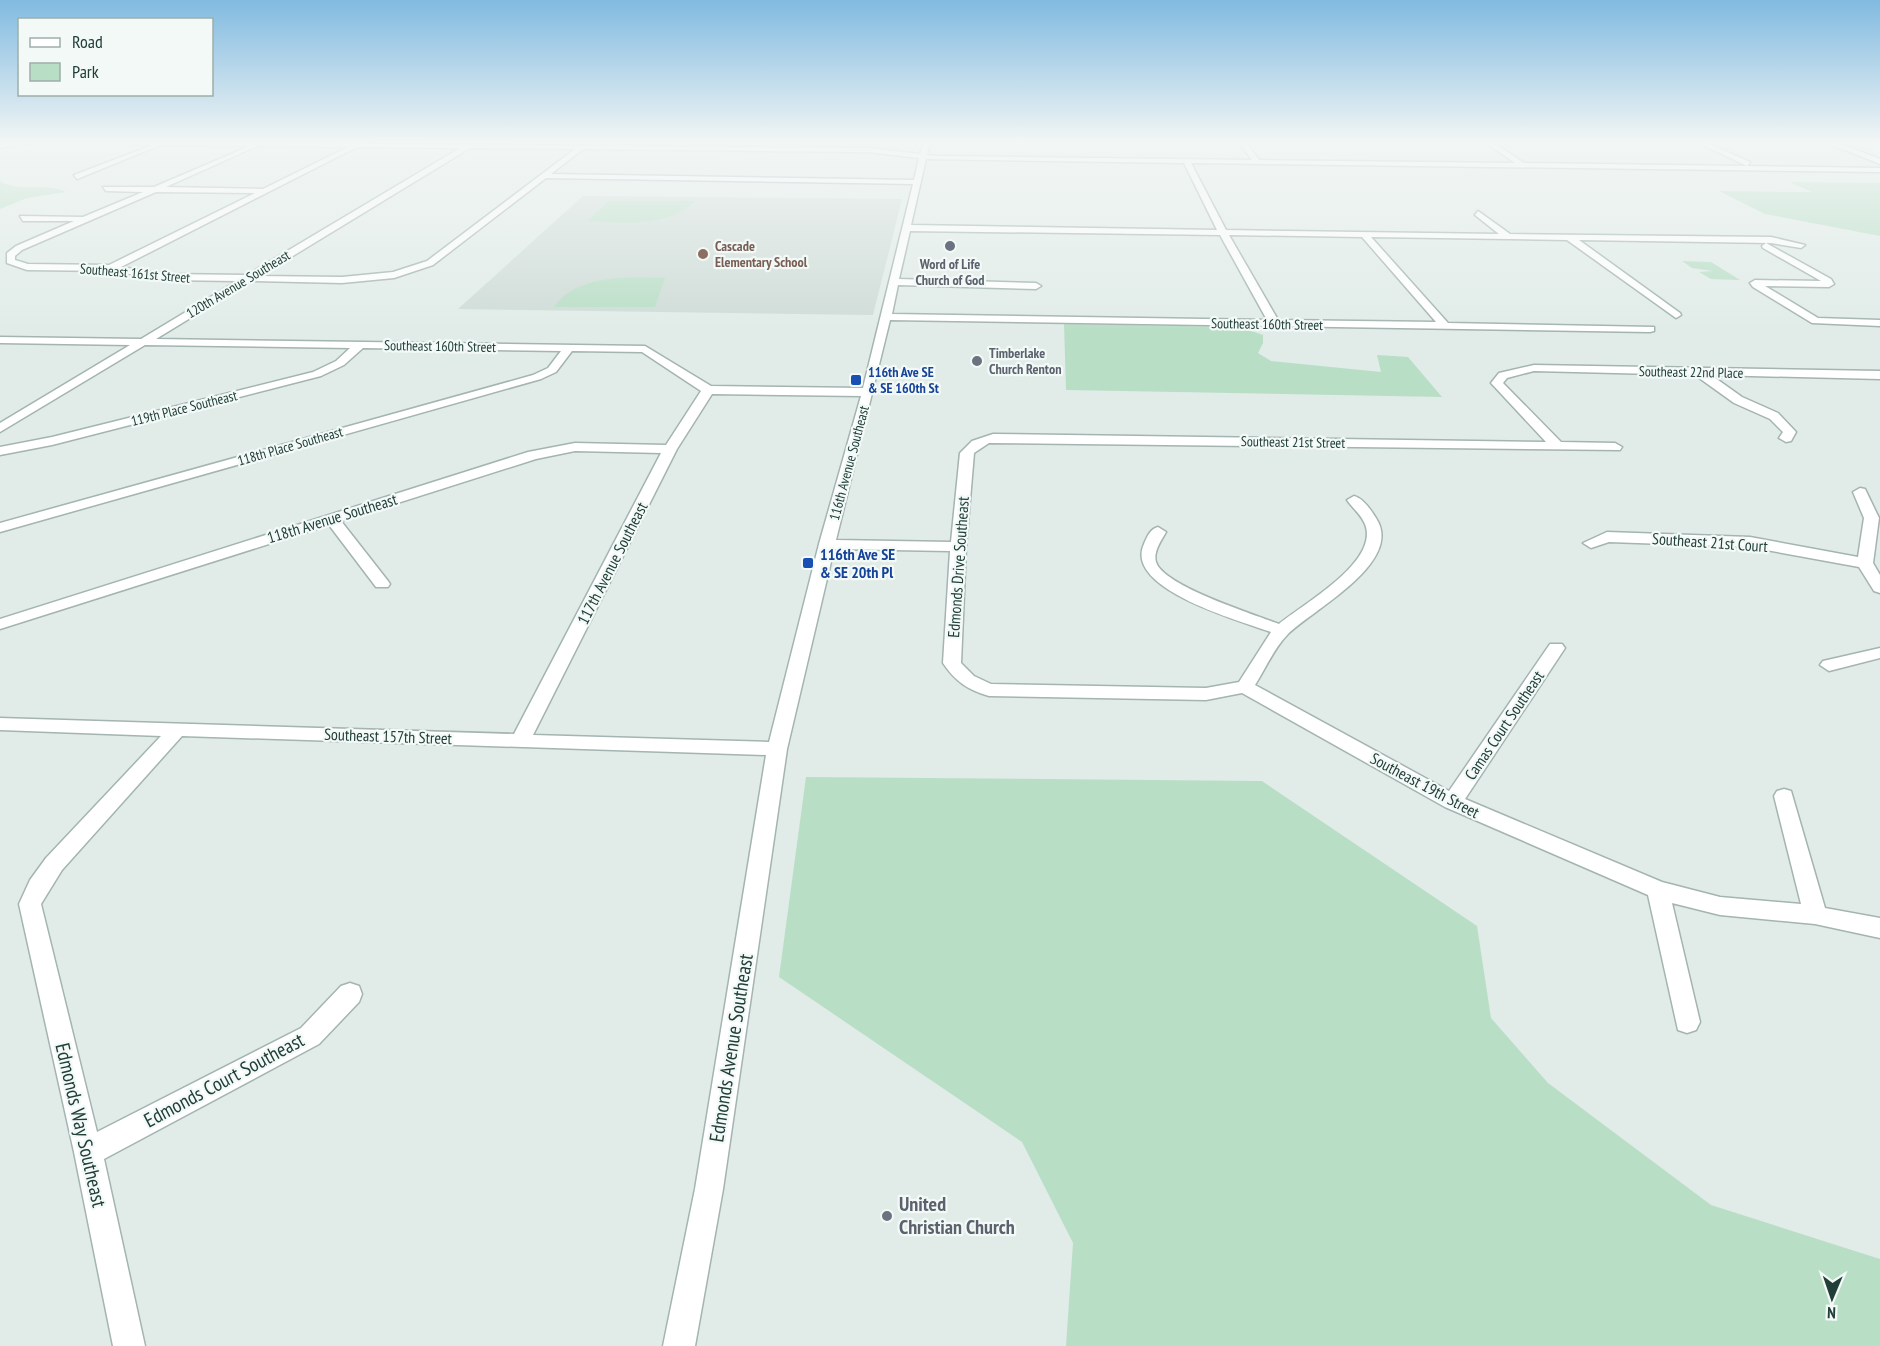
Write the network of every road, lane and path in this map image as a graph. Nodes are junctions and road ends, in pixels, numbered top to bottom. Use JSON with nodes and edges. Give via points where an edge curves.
{"nodes":[{"id":1,"x":122,"y":204,"type":"edge"},
{"id":2,"x":239,"y":204,"type":"edge"},
{"id":3,"x":371,"y":204,"type":"edge"},
{"id":4,"x":507,"y":204,"type":"edge"},
{"id":5,"x":912,"y":204,"type":"edge"},
{"id":6,"x":1208,"y":204,"type":"edge"},
{"id":7,"x":1478,"y":213,"type":"dead end"},
{"id":8,"x":23,"y":218,"type":"dead end"},
{"id":9,"x":88,"y":219,"type":"junction"},
{"id":10,"x":906,"y":228,"type":"junction"},
{"id":11,"x":1223,"y":233,"type":"junction"},
{"id":12,"x":1364,"y":234,"type":"junction"},
{"id":13,"x":1507,"y":236,"type":"junction"},
{"id":14,"x":1569,"y":237,"type":"junction"},
{"id":15,"x":1766,"y":246,"type":"dead end"},
{"id":16,"x":1801,"y":246,"type":"dead end"},
{"id":17,"x":111,"y":268,"type":"junction"},
{"id":18,"x":246,"y":279,"type":"junction"},
{"id":19,"x":893,"y":282,"type":"junction"},
{"id":20,"x":1036,"y":286,"type":"dead end"},
{"id":21,"x":1676,"y":315,"type":"dead end"},
{"id":22,"x":884,"y":317,"type":"junction"},
{"id":23,"x":1880,"y":323,"type":"edge"},
{"id":24,"x":1275,"y":324,"type":"junction"},
{"id":25,"x":1444,"y":325,"type":"junction"},
{"id":26,"x":1650,"y":328,"type":"dead end"},
{"id":27,"x":1,"y":341,"type":"edge"},
{"id":28,"x":143,"y":342,"type":"junction"},
{"id":29,"x":360,"y":345,"type":"junction"},
{"id":30,"x":569,"y":348,"type":"junction"},
{"id":31,"x":1699,"y":372,"type":"junction"},
{"id":32,"x":1880,"y":376,"type":"edge"},
{"id":33,"x":708,"y":390,"type":"junction"},
{"id":34,"x":868,"y":392,"type":"junction"},
{"id":35,"x":0,"y":428,"type":"edge"},
{"id":36,"x":1786,"y":438,"type":"dead end"},
{"id":37,"x":973,"y":446,"type":"joint"},
{"id":38,"x":1558,"y":447,"type":"junction"},
{"id":39,"x":1615,"y":447,"type":"dead end"},
{"id":40,"x":670,"y":449,"type":"junction"},
{"id":41,"x":0,"y":451,"type":"edge"},
{"id":42,"x":1860,"y":492,"type":"dead end"},
{"id":43,"x":1354,"y":500,"type":"dead end"},
{"id":44,"x":332,"y":519,"type":"junction"},
{"id":45,"x":0,"y":528,"type":"edge"},
{"id":46,"x":1158,"y":532,"type":"dead end"},
{"id":47,"x":1591,"y":543,"type":"dead end"},
{"id":48,"x":827,"y":544,"type":"junction"},
{"id":49,"x":958,"y":548,"type":"junction"},
{"id":50,"x":1865,"y":563,"type":"junction"},
{"id":51,"x":382,"y":584,"type":"dead end"},
{"id":52,"x":1880,"y":588,"type":"edge"},
{"id":53,"x":0,"y":624,"type":"edge"},
{"id":54,"x":1281,"y":630,"type":"junction"},
{"id":55,"x":1556,"y":648,"type":"dead end"},
{"id":56,"x":1880,"y":653,"type":"edge"},
{"id":57,"x":1829,"y":665,"type":"dead end"},
{"id":58,"x":1245,"y":687,"type":"junction"},
{"id":59,"x":0,"y":724,"type":"edge"},
{"id":60,"x":177,"y":730,"type":"junction"},
{"id":61,"x":521,"y":740,"type":"junction"},
{"id":62,"x":777,"y":749,"type":"junction"},
{"id":63,"x":1784,"y":796,"type":"dead end"},
{"id":64,"x":1452,"y":802,"type":"junction"},
{"id":65,"x":1658,"y":890,"type":"junction"},
{"id":66,"x":1815,"y":915,"type":"junction"},
{"id":67,"x":1880,"y":928,"type":"edge"},
{"id":68,"x":350,"y":994,"type":"dead end"},
{"id":69,"x":1687,"y":1022,"type":"dead end"},
{"id":70,"x":88,"y":1152,"type":"junction"},
{"id":71,"x":129,"y":1346,"type":"edge"},
{"id":72,"x":679,"y":1346,"type":"edge"}],
"edges":[{"from":1,"to":9,"type":"street"},
{"from":2,"to":17,"type":"street"},
{"from":3,"to":18,"type":"street","name":"120th Avenue Southeast"},
{"from":4,"to":18,"type":"street","name":"Southeast 161st Street","via":[[430,263],[394,275],[342,280]]},
{"from":5,"to":10,"type":"street","name":"116th Avenue Southeast"},
{"from":6,"to":11,"type":"street"},
{"from":7,"to":13,"type":"street"},
{"from":8,"to":9,"type":"street"},
{"from":9,"to":17,"type":"street","name":"Southeast 161st Street","via":[[19,248],[10,255],[10,261],[19,265]]},
{"from":10,"to":11,"type":"street"},
{"from":10,"to":19,"type":"street","name":"116th Avenue Southeast"},
{"from":11,"to":12,"type":"street"},
{"from":11,"to":24,"type":"street"},
{"from":12,"to":13,"type":"street"},
{"from":12,"to":25,"type":"street"},
{"from":13,"to":14,"type":"street"},
{"from":14,"to":16,"type":"street","via":[[1771,240]]},
{"from":14,"to":21,"type":"street"},
{"from":15,"to":23,"type":"street","via":[[1829,284],[1756,285],[1816,321]]},
{"from":17,"to":18,"type":"street","name":"Southeast 161st Street","via":[[166,278]]},
{"from":18,"to":28,"type":"street","name":"120th Avenue Southeast"},
{"from":19,"to":20,"type":"street"},
{"from":19,"to":22,"type":"street","name":"116th Avenue Southeast"},
{"from":22,"to":24,"type":"street","name":"Southeast 160th Street"},
{"from":22,"to":34,"type":"street","name":"116th Avenue Southeast"},
{"from":24,"to":25,"type":"street","name":"Southeast 160th Street"},
{"from":25,"to":26,"type":"street","name":"Southeast 160th Street"},
{"from":27,"to":28,"type":"street","name":"Southeast 160th Street"},
{"from":28,"to":29,"type":"street","name":"Southeast 160th Street"},
{"from":28,"to":35,"type":"street","name":"120th Avenue Southeast"},
{"from":29,"to":30,"type":"street","name":"Southeast 160th Street"},
{"from":29,"to":41,"type":"street","name":"119th Place Southeast","via":[[340,363],[317,374]]},
{"from":30,"to":33,"type":"street","name":"Southeast 160th Street","via":[[645,349]]},
{"from":30,"to":45,"type":"street","name":"118th Place Southeast","via":[[552,370],[537,376]]},
{"from":31,"to":32,"type":"street","name":"Southeast 22nd Place"},
{"from":31,"to":36,"type":"street","via":[[1738,400],[1774,416],[1790,432]]},
{"from":31,"to":38,"type":"street","name":"Southeast 22nd Place","via":[[1534,368],[1503,375],[1497,383]]},
{"from":33,"to":34,"type":"street"},
{"from":33,"to":40,"type":"street","name":"117th Avenue Southeast"},
{"from":34,"to":48,"type":"street","name":"116th Avenue Southeast"},
{"from":37,"to":38,"type":"street","name":"Southeast 21st Street","via":[[983,439],[998,437]]},
{"from":37,"to":49,"type":"street","name":"Edmonds Drive Southeast","via":[[967,453]]},
{"from":38,"to":39,"type":"street","name":"Southeast 21st Street"},
{"from":40,"to":44,"type":"street","name":"118th Avenue Southeast","via":[[575,447],[551,451]]},
{"from":40,"to":61,"type":"street","name":"117th Avenue Southeast"},
{"from":42,"to":50,"type":"street","via":[[1874,505],[1879,519]]},
{"from":43,"to":54,"type":"street","via":[[1374,530],[1374,549],[1359,568]]},
{"from":44,"to":51,"type":"street"},
{"from":44,"to":53,"type":"street","name":"118th Avenue Southeast"},
{"from":46,"to":54,"type":"street","via":[[1148,553],[1149,566],[1159,579]]},
{"from":47,"to":50,"type":"street","name":"Southeast 21st Court","via":[[1607,537],[1729,540]]},
{"from":48,"to":49,"type":"street"},
{"from":48,"to":62,"type":"street","name":"116th Avenue Southeast"},
{"from":49,"to":58,"type":"street","name":"Edmonds Drive Southeast","via":[[952,663],[971,684],[989,690],[1206,694]]},
{"from":50,"to":52,"type":"street"},
{"from":54,"to":58,"type":"street"},
{"from":55,"to":64,"type":"street","name":"Camas Court Southeast"},
{"from":56,"to":57,"type":"street"},
{"from":58,"to":64,"type":"street","name":"Southeast 19th Street"},
{"from":59,"to":60,"type":"street","name":"Southeast 157th Street"},
{"from":60,"to":61,"type":"street","name":"Southeast 157th Street"},
{"from":60,"to":70,"type":"street","name":"Edmonds Way Southeast","via":[[54,864],[30,904]]},
{"from":61,"to":62,"type":"street","name":"Southeast 157th Street"},
{"from":62,"to":72,"type":"street","name":"Edmonds Avenue Southeast","via":[[709,1189]]},
{"from":63,"to":66,"type":"street"},
{"from":64,"to":65,"type":"street","name":"Southeast 19th Street"},
{"from":65,"to":66,"type":"street","name":"Southeast 19th Street","via":[[1720,906]]},
{"from":65,"to":69,"type":"street"},
{"from":66,"to":67,"type":"street","name":"Southeast 19th Street"},
{"from":68,"to":70,"type":"street","name":"Edmonds Court Southeast","via":[[310,1036]]},
{"from":70,"to":71,"type":"street","name":"Edmonds Way Southeast"}]}
